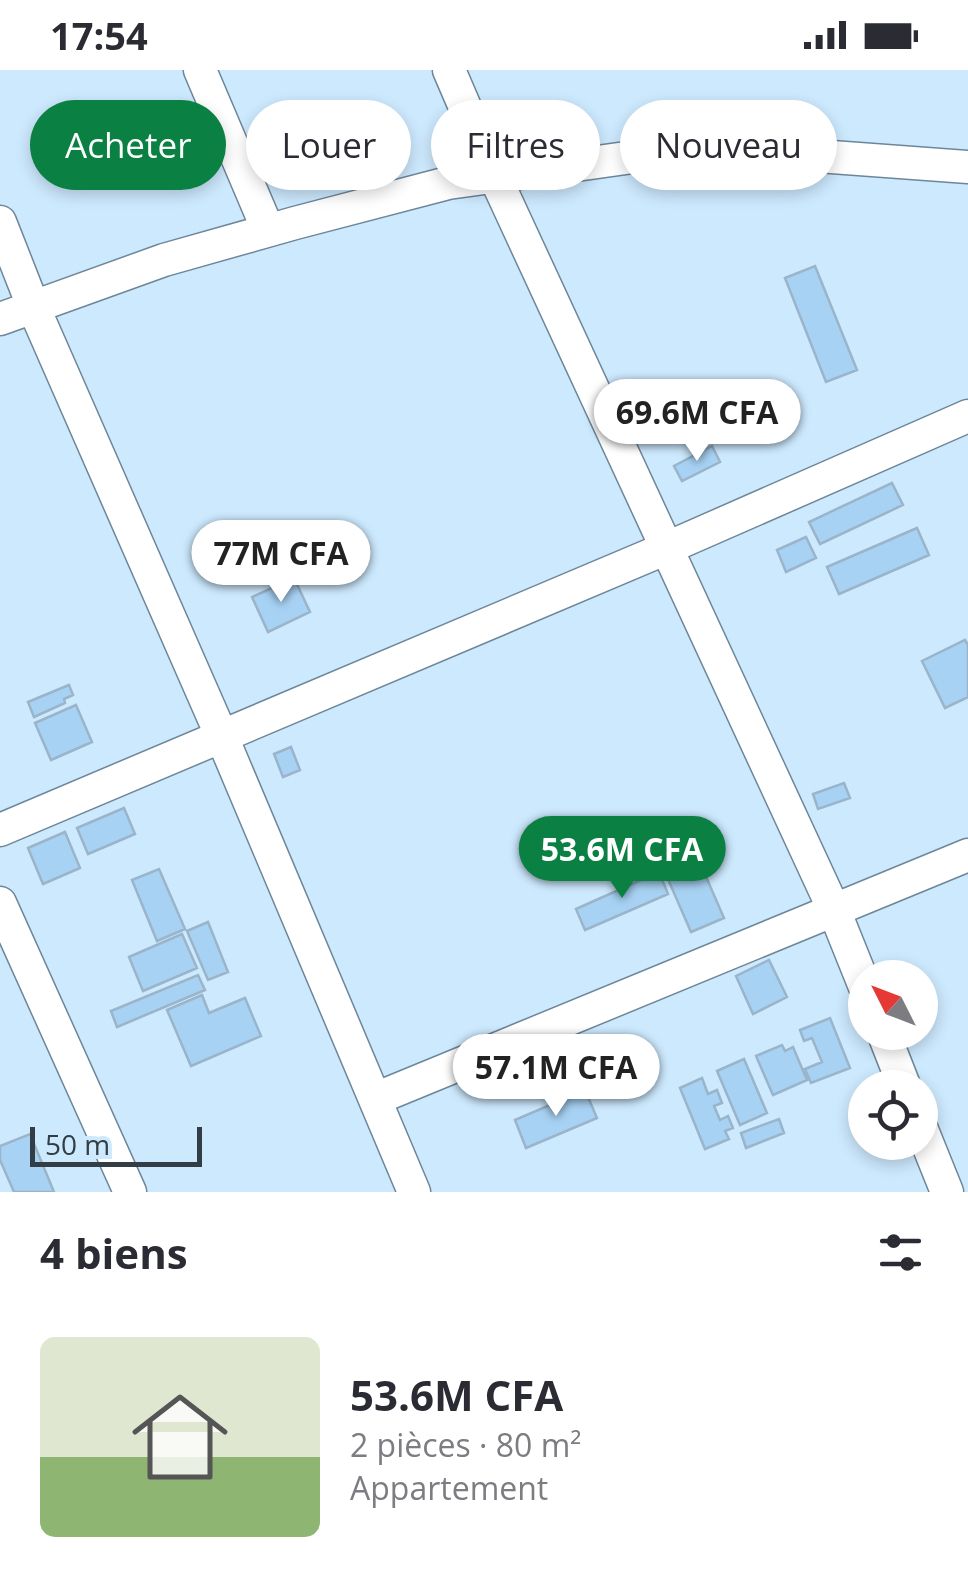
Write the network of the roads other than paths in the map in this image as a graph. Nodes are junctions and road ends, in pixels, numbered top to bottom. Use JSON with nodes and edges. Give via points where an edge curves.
{"nodes":[{"id":1,"x":200,"y":70,"type":"edge"},
{"id":2,"x":449,"y":70,"type":"edge"},
{"id":3,"x":462,"y":100,"type":"edge"},
{"id":4,"x":600,"y":162,"type":"edge"},
{"id":5,"x":968,"y":167,"type":"edge"},
{"id":6,"x":431,"y":187,"type":"edge"},
{"id":7,"x":501,"y":190,"type":"edge"},
{"id":8,"x":0,"y":222,"type":"edge"},
{"id":9,"x":268,"y":230,"type":"junction"},
{"id":10,"x":33,"y":306,"type":"junction"},
{"id":11,"x":0,"y":319,"type":"edge"},
{"id":12,"x":968,"y":416,"type":"edge"},
{"id":13,"x":667,"y":548,"type":"junction"},
{"id":14,"x":222,"y":737,"type":"junction"},
{"id":15,"x":0,"y":830,"type":"edge"},
{"id":16,"x":968,"y":856,"type":"edge"},
{"id":17,"x":0,"y":903,"type":"edge"},
{"id":18,"x":834,"y":910,"type":"junction"},
{"id":19,"x":854,"y":960,"type":"edge"},
{"id":20,"x":374,"y":1099,"type":"junction"},
{"id":21,"x":934,"y":1160,"type":"edge"},
{"id":22,"x":130,"y":1192,"type":"edge"},
{"id":23,"x":414,"y":1192,"type":"edge"},
{"id":24,"x":947,"y":1192,"type":"edge"}],
"edges":[{"from":1,"to":9,"type":"street"},
{"from":2,"to":3,"type":"street"},
{"from":4,"to":5,"type":"street","via":[[818,156]]},
{"from":6,"to":9,"type":"street"},
{"from":7,"to":13,"type":"street"},
{"from":8,"to":10,"type":"street"},
{"from":9,"to":10,"type":"street"},
{"from":10,"to":11,"type":"street"},
{"from":10,"to":14,"type":"street"},
{"from":12,"to":13,"type":"street"},
{"from":13,"to":14,"type":"street"},
{"from":13,"to":18,"type":"street"},
{"from":14,"to":15,"type":"street"},
{"from":14,"to":20,"type":"street"},
{"from":16,"to":18,"type":"street"},
{"from":17,"to":22,"type":"street"},
{"from":18,"to":19,"type":"street"},
{"from":18,"to":20,"type":"street"},
{"from":20,"to":23,"type":"street"},
{"from":21,"to":24,"type":"street"}]}
